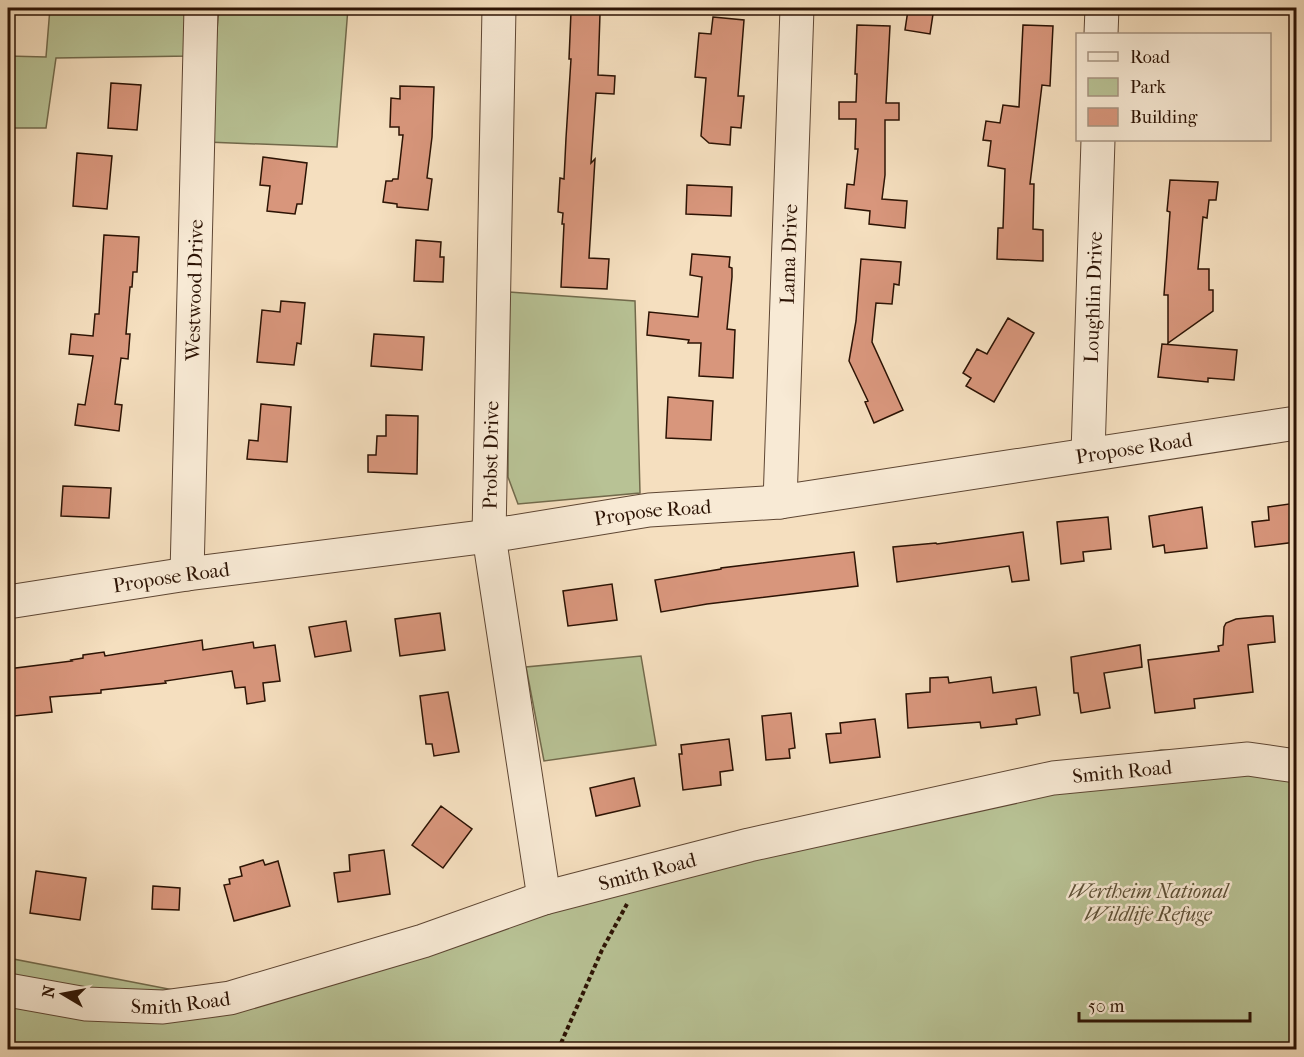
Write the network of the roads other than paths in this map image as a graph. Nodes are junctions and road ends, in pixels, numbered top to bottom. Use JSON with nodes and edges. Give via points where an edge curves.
{"nodes":[{"id":1,"x":201,"y":8,"type":"edge"},
{"id":2,"x":499,"y":8,"type":"edge"},
{"id":3,"x":797,"y":8,"type":"edge"},
{"id":4,"x":1102,"y":8,"type":"edge"},
{"id":5,"x":1101,"y":33,"type":"edge"},
{"id":6,"x":1098,"y":141,"type":"edge"},
{"id":7,"x":1296,"y":423,"type":"edge"},
{"id":8,"x":1088,"y":453,"type":"junction"},
{"id":9,"x":780,"y":502,"type":"junction"},
{"id":10,"x":489,"y":536,"type":"junction"},
{"id":11,"x":187,"y":574,"type":"junction"},
{"id":12,"x":8,"y":602,"type":"edge"},
{"id":13,"x":1296,"y":766,"type":"edge"},
{"id":14,"x":544,"y":898,"type":"junction"},
{"id":15,"x":8,"y":990,"type":"edge"}],
"edges":[{"from":1,"to":11,"type":"street","name":"Westwood Drive"},
{"from":2,"to":10,"type":"street","name":"Probst Drive"},
{"from":3,"to":9,"type":"street","name":"Lama Drive"},
{"from":4,"to":5,"type":"street"},
{"from":6,"to":8,"type":"street","name":"Loughlin Drive"},
{"from":7,"to":8,"type":"street","name":"Propose Road"},
{"from":8,"to":9,"type":"street","name":"Propose Road"},
{"from":9,"to":10,"type":"street","name":"Propose Road","via":[[649,510]]},
{"from":10,"to":11,"type":"street","name":"Propose Road"},
{"from":10,"to":14,"type":"street","name":"Probst Drive"},
{"from":11,"to":12,"type":"street","name":"Propose Road"},
{"from":13,"to":14,"type":"street","name":"Smith Road","via":[[1248,759],[1053,778],[761,842]]},
{"from":14,"to":15,"type":"street","name":"Smith Road","via":[[423,941],[230,998],[164,1007],[86,1004]]}]}
